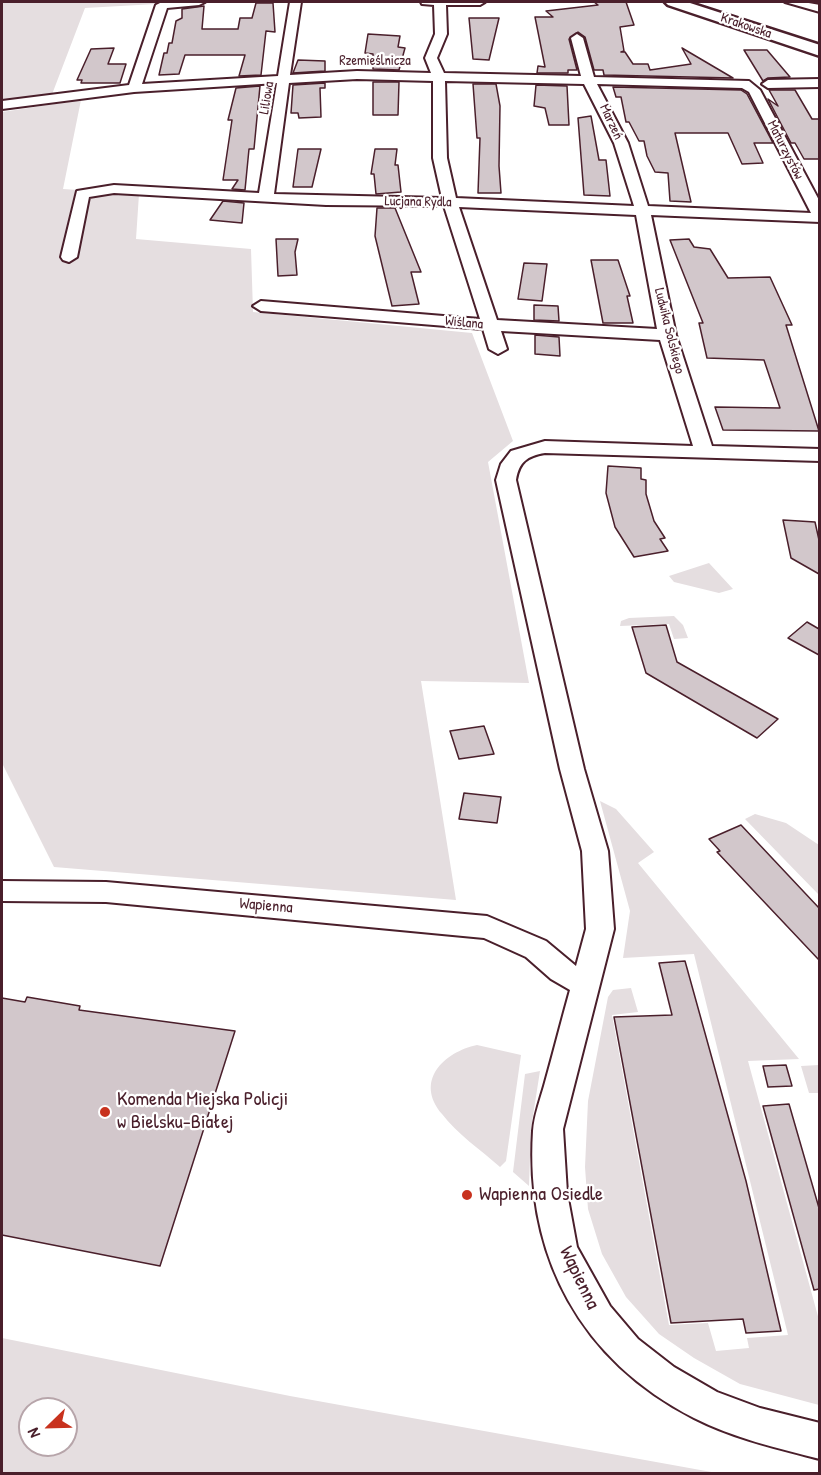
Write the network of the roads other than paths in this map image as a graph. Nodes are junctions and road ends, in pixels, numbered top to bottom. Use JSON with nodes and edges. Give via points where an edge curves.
{"nodes":[{"id":1,"x":199,"y":2,"type":"edge"},
{"id":2,"x":295,"y":2,"type":"edge"},
{"id":3,"x":426,"y":2,"type":"edge"},
{"id":4,"x":440,"y":2,"type":"edge"},
{"id":5,"x":480,"y":2,"type":"edge"},
{"id":6,"x":673,"y":2,"type":"edge"},
{"id":7,"x":791,"y":2,"type":"edge"},
{"id":8,"x":819,"y":9,"type":"edge"},
{"id":9,"x":577,"y":38,"type":"dead end"},
{"id":10,"x":819,"y":51,"type":"edge"},
{"id":11,"x":439,"y":76,"type":"junction"},
{"id":12,"x":286,"y":77,"type":"junction"},
{"id":13,"x":590,"y":82,"type":"junction"},
{"id":14,"x":819,"y":83,"type":"edge"},
{"id":15,"x":768,"y":84,"type":"dead end"},
{"id":16,"x":749,"y":85,"type":"joint"},
{"id":17,"x":134,"y":88,"type":"junction"},
{"id":18,"x":2,"y":105,"type":"edge"},
{"id":19,"x":266,"y":198,"type":"junction"},
{"id":20,"x":449,"y":202,"type":"junction"},
{"id":21,"x":642,"y":209,"type":"junction"},
{"id":22,"x":819,"y":218,"type":"edge"},
{"id":23,"x":69,"y":257,"type":"dead end"},
{"id":24,"x":261,"y":306,"type":"dead end"},
{"id":25,"x":490,"y":325,"type":"junction"},
{"id":26,"x":667,"y":335,"type":"junction"},
{"id":27,"x":498,"y":349,"type":"dead end"},
{"id":28,"x":704,"y":451,"type":"junction"},
{"id":29,"x":819,"y":455,"type":"edge"},
{"id":30,"x":2,"y":891,"type":"edge"},
{"id":31,"x":585,"y":984,"type":"junction"},
{"id":32,"x":819,"y":1441,"type":"edge"}],
"edges":[{"from":1,"to":17,"type":"street","via":[[162,5]]},
{"from":2,"to":12,"type":"street","name":"Liliowa"},
{"from":3,"to":4,"type":"street"},
{"from":4,"to":5,"type":"street"},
{"from":4,"to":11,"type":"street","via":[[441,34],[431,58]]},
{"from":6,"to":10,"type":"main road","name":"Krakowska"},
{"from":7,"to":8,"type":"street"},
{"from":9,"to":13,"type":"street","name":"Marzeń"},
{"from":11,"to":12,"type":"street","name":"Rzemieślnicza"},
{"from":11,"to":13,"type":"street","name":"Rzemieślnicza"},
{"from":11,"to":20,"type":"street","via":[[440,159]]},
{"from":12,"to":17,"type":"street","name":"Rzemieślnicza"},
{"from":12,"to":19,"type":"street","name":"Liliowa"},
{"from":13,"to":16,"type":"street","name":"Rzemieślnicza"},
{"from":13,"to":21,"type":"street","name":"Marzeń","via":[[621,143]]},
{"from":14,"to":15,"type":"street"},
{"from":16,"to":22,"type":"street","name":"Maturzystów"},
{"from":17,"to":18,"type":"street","name":"Rzemieślnicza"},
{"from":19,"to":20,"type":"street","name":"Lucjana Rydla"},
{"from":19,"to":23,"type":"street","name":"Lucjana Rydla","via":[[133,189],[82,194]]},
{"from":20,"to":21,"type":"street","name":"Lucjana Rydla"},
{"from":20,"to":25,"type":"street"},
{"from":21,"to":22,"type":"street","name":"Lucjana Rydla"},
{"from":21,"to":26,"type":"street","name":"Ludwika Solskiego"},
{"from":24,"to":25,"type":"street","name":"Wiślana"},
{"from":25,"to":26,"type":"street","name":"Wiślana"},
{"from":25,"to":27,"type":"street"},
{"from":26,"to":28,"type":"street","name":"Ludwika Solskiego"},
{"from":28,"to":29,"type":"street"},
{"from":28,"to":31,"type":"street","name":"Wapienna","via":[[545,447],[529,449],[508,464],[506,480],[572,769],[595,851],[600,929]]},
{"from":30,"to":31,"type":"street","name":"Wapienna","via":[[106,892],[487,927],[536,950],[561,971]]},
{"from":31,"to":32,"type":"street","name":"Wapienna","via":[[549,1129],[555,1222],[572,1274],[612,1336],[662,1379],[707,1406],[760,1426]]}]}
